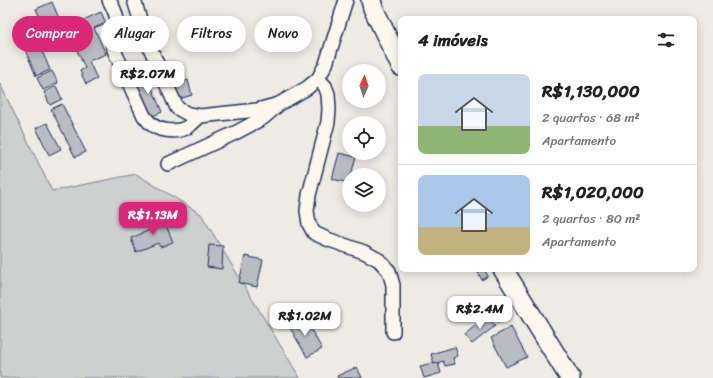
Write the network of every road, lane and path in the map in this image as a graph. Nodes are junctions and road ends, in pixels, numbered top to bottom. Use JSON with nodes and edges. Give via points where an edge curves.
{"nodes":[{"id":1,"x":109,"y":0,"type":"edge"},
{"id":2,"x":134,"y":0,"type":"edge"},
{"id":3,"x":346,"y":0,"type":"edge"},
{"id":4,"x":371,"y":0,"type":"edge"},
{"id":5,"x":398,"y":60,"type":"edge"},
{"id":6,"x":318,"y":79,"type":"junction"},
{"id":7,"x":279,"y":104,"type":"junction"},
{"id":8,"x":200,"y":116,"type":"junction"},
{"id":9,"x":168,"y":164,"type":"dead end"},
{"id":10,"x":505,"y":272,"type":"edge"},
{"id":11,"x":393,"y":332,"type":"dead end"},
{"id":12,"x":570,"y":378,"type":"edge"}],
"edges":[{"from":1,"to":8,"type":"street","via":[[117,24],[112,43],[114,50],[150,124],[156,128],[176,130],[186,128]]},
{"from":2,"to":8,"type":"street","via":[[146,39],[177,108],[188,114]]},
{"from":3,"to":6,"type":"street","via":[[326,64]]},
{"from":4,"to":5,"type":"street"},
{"from":6,"to":7,"type":"street"},
{"from":6,"to":11,"type":"street","via":[[325,86],[329,108],[328,122],[309,195],[309,224],[314,233],[364,252],[379,260],[389,271],[393,285]]},
{"from":7,"to":8,"type":"street","via":[[257,110]]},
{"from":7,"to":9,"type":"street","via":[[263,118],[235,134]]},
{"from":10,"to":12,"type":"street"}]}
